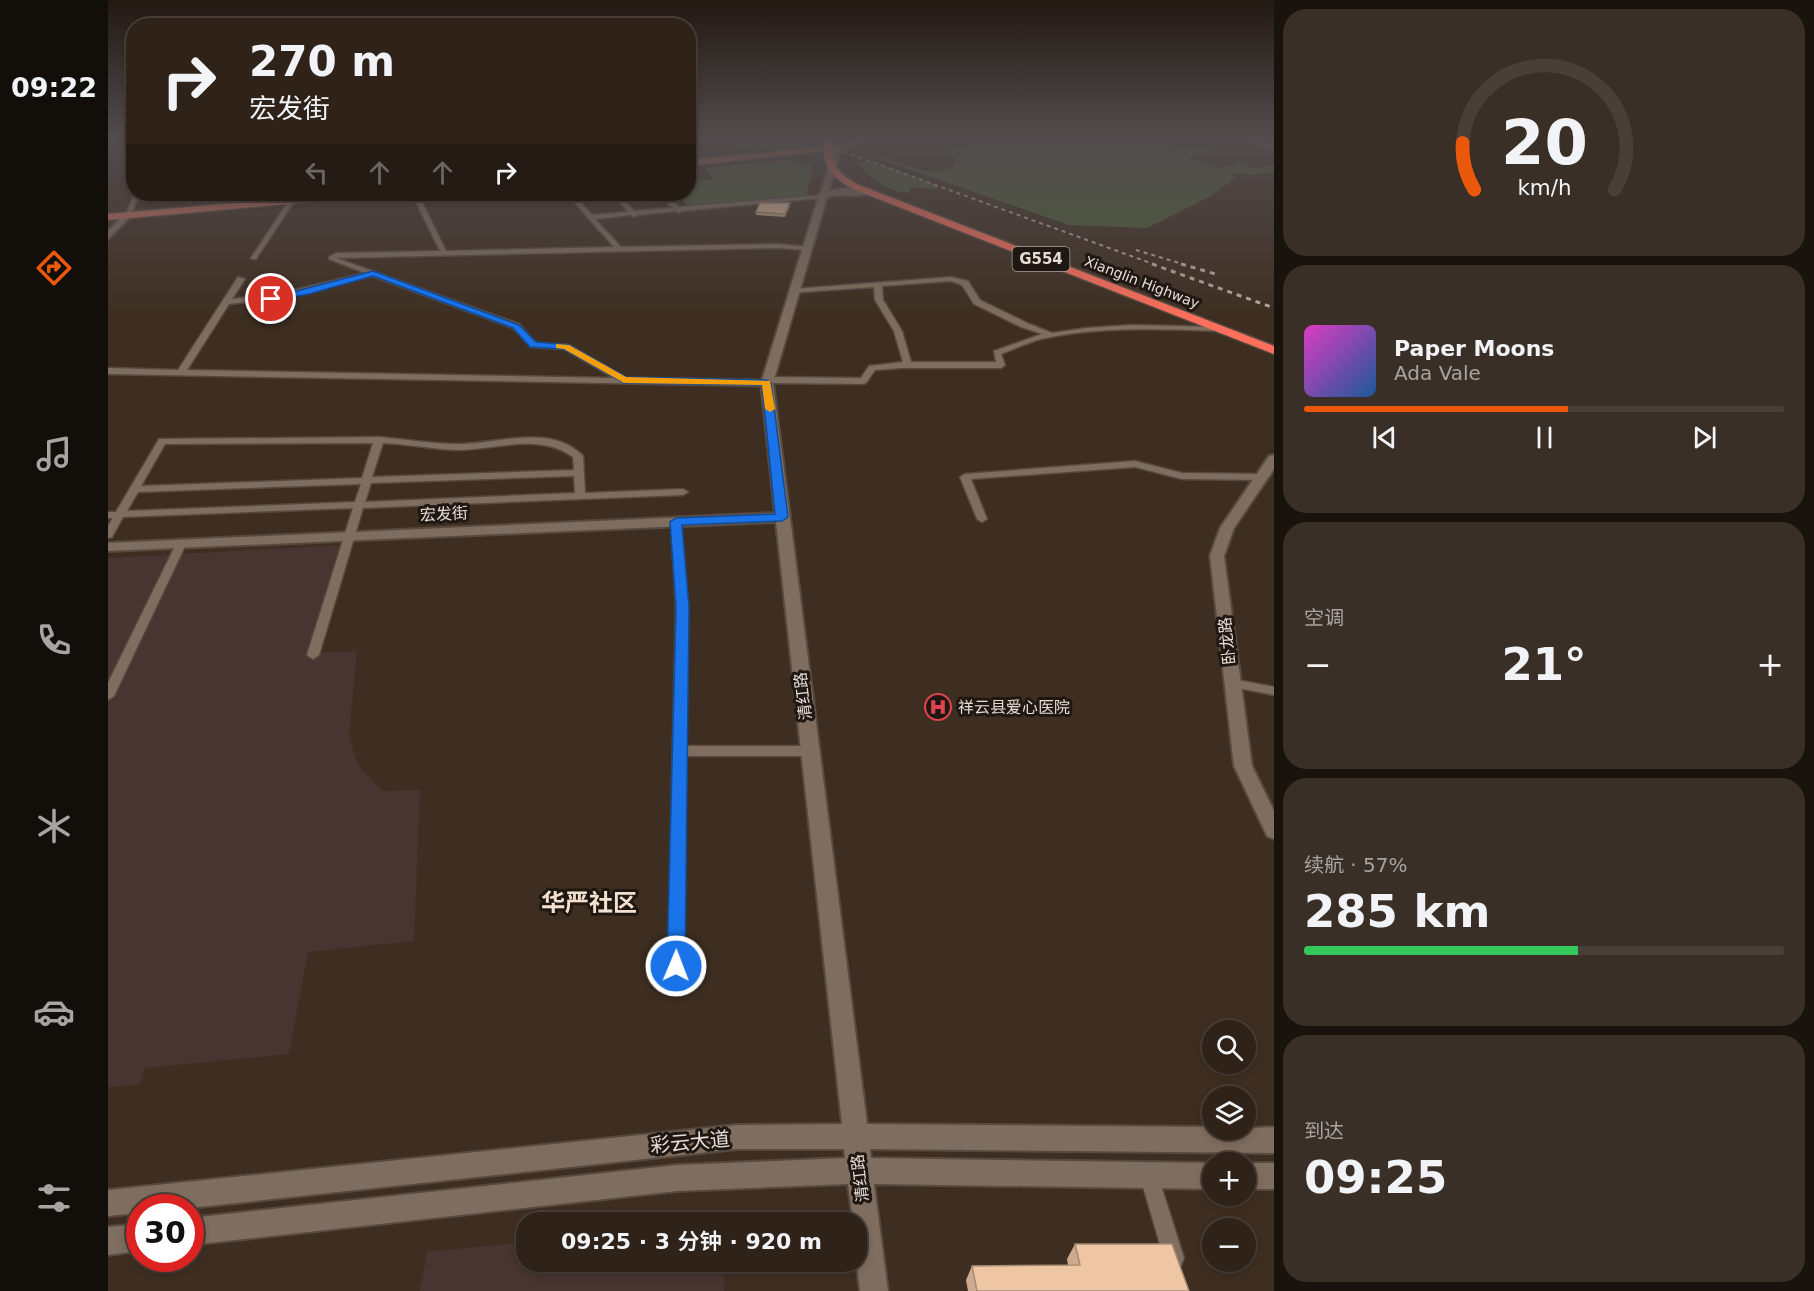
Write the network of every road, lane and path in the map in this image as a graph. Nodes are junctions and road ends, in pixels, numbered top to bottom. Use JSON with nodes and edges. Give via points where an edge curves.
{"nodes":[{"id":1,"x":800,"y":198,"type":"edge"},
{"id":2,"x":820,"y":198,"type":"edge"},
{"id":3,"x":884,"y":198,"type":"edge"},
{"id":4,"x":900,"y":198,"type":"edge"},
{"id":5,"x":134,"y":201,"type":"edge"},
{"id":6,"x":282,"y":201,"type":"edge"},
{"id":7,"x":291,"y":201,"type":"edge"},
{"id":8,"x":418,"y":201,"type":"edge"},
{"id":9,"x":576,"y":201,"type":"edge"},
{"id":10,"x":622,"y":201,"type":"edge"},
{"id":11,"x":670,"y":201,"type":"edge"},
{"id":12,"x":679,"y":211,"type":"junction"},
{"id":13,"x":634,"y":215,"type":"junction"},
{"id":14,"x":127,"y":216,"type":"junction"},
{"id":15,"x":591,"y":217,"type":"junction"},
{"id":16,"x":108,"y":218,"type":"edge"},
{"id":17,"x":108,"y":236,"type":"edge"},
{"id":18,"x":806,"y":248,"type":"junction"},
{"id":19,"x":619,"y":249,"type":"junction"},
{"id":20,"x":444,"y":253,"type":"junction"},
{"id":21,"x":254,"y":258,"type":"dead end"},
{"id":22,"x":373,"y":273,"type":"junction"},
{"id":23,"x":241,"y":279,"type":"dead end"},
{"id":24,"x":878,"y":285,"type":"junction"},
{"id":25,"x":793,"y":291,"type":"junction"},
{"id":26,"x":226,"y":302,"type":"junction"},
{"id":27,"x":1221,"y":329,"type":"junction"},
{"id":28,"x":1052,"y":336,"type":"junction"},
{"id":29,"x":1274,"y":343,"type":"edge"},
{"id":30,"x":1274,"y":350,"type":"edge"},
{"id":31,"x":908,"y":364,"type":"junction"},
{"id":32,"x":108,"y":371,"type":"edge"},
{"id":33,"x":181,"y":372,"type":"junction"},
{"id":34,"x":624,"y":380,"type":"junction"},
{"id":35,"x":767,"y":381,"type":"junction"},
{"id":36,"x":379,"y":440,"type":"junction"},
{"id":37,"x":1274,"y":459,"type":"edge"},
{"id":38,"x":580,"y":473,"type":"junction"},
{"id":39,"x":1261,"y":477,"type":"junction"},
{"id":40,"x":367,"y":481,"type":"junction"},
{"id":41,"x":134,"y":489,"type":"junction"},
{"id":42,"x":683,"y":492,"type":"dead end"},
{"id":43,"x":580,"y":496,"type":"junction"},
{"id":44,"x":359,"y":505,"type":"junction"},
{"id":45,"x":108,"y":515,"type":"edge"},
{"id":46,"x":120,"y":515,"type":"junction"},
{"id":47,"x":782,"y":517,"type":"junction"},
{"id":48,"x":982,"y":519,"type":"dead end"},
{"id":49,"x":676,"y":522,"type":"junction"},
{"id":50,"x":108,"y":535,"type":"edge"},
{"id":51,"x":350,"y":536,"type":"junction"},
{"id":52,"x":181,"y":544,"type":"junction"},
{"id":53,"x":108,"y":547,"type":"edge"},
{"id":54,"x":313,"y":655,"type":"dead end"},
{"id":55,"x":1232,"y":683,"type":"junction"},
{"id":56,"x":1274,"y":691,"type":"edge"},
{"id":57,"x":108,"y":696,"type":"edge"},
{"id":58,"x":680,"y":751,"type":"junction"},
{"id":59,"x":810,"y":751,"type":"junction"},
{"id":60,"x":1274,"y":831,"type":"edge"},
{"id":61,"x":676,"y":966,"type":"dead end"},
{"id":62,"x":855,"y":1136,"type":"junction"},
{"id":63,"x":1274,"y":1140,"type":"edge"},
{"id":64,"x":860,"y":1171,"type":"junction"},
{"id":65,"x":1149,"y":1176,"type":"junction"},
{"id":66,"x":1202,"y":1176,"type":"edge"},
{"id":67,"x":1256,"y":1176,"type":"edge"},
{"id":68,"x":1274,"y":1176,"type":"edge"},
{"id":69,"x":108,"y":1203,"type":"edge"},
{"id":70,"x":204,"y":1230,"type":"edge"},
{"id":71,"x":126,"y":1239,"type":"edge"},
{"id":72,"x":108,"y":1241,"type":"edge"},
{"id":73,"x":1180,"y":1280,"type":"edge"},
{"id":74,"x":874,"y":1291,"type":"edge"}],
"edges":[{"from":1,"to":12,"type":"street"},
{"from":2,"to":18,"type":"main road","name":"清红路"},
{"from":3,"to":27,"type":"highway","name":"Xianglin Highway","number":"G554"},
{"from":4,"to":29,"type":"highway","name":"Xianglin Highway","number":"G554"},
{"from":5,"to":14,"type":"street"},
{"from":6,"to":14,"type":"main road"},
{"from":7,"to":21,"type":"street"},
{"from":8,"to":20,"type":"street"},
{"from":9,"to":15,"type":"street"},
{"from":10,"to":13,"type":"street"},
{"from":11,"to":12,"type":"street"},
{"from":12,"to":13,"type":"street"},
{"from":13,"to":15,"type":"street"},
{"from":14,"to":16,"type":"main road"},
{"from":14,"to":17,"type":"main road"},
{"from":15,"to":19,"type":"street"},
{"from":18,"to":19,"type":"street"},
{"from":18,"to":25,"type":"main road","name":"清红路"},
{"from":19,"to":20,"type":"street"},
{"from":20,"to":22,"type":"street","via":[[331,258]]},
{"from":22,"to":26,"type":"street","via":[[271,299]]},
{"from":22,"to":34,"type":"street","via":[[516,326],[534,345],[566,347]]},
{"from":23,"to":26,"type":"street"},
{"from":24,"to":25,"type":"street"},
{"from":24,"to":28,"type":"street","via":[[960,281],[977,302]]},
{"from":24,"to":31,"type":"street","via":[[879,300],[897,331]]},
{"from":25,"to":35,"type":"main road","name":"清红路"},
{"from":26,"to":33,"type":"street"},
{"from":27,"to":28,"type":"street","via":[[1135,327]]},
{"from":27,"to":30,"type":"highway","name":"Xianglin Highway","number":"G554"},
{"from":28,"to":31,"type":"street","via":[[997,353],[1001,365]]},
{"from":31,"to":35,"type":"street","via":[[872,368],[863,381]]},
{"from":32,"to":33,"type":"street"},
{"from":33,"to":34,"type":"street"},
{"from":34,"to":35,"type":"street"},
{"from":35,"to":47,"type":"main road","name":"清红路"},
{"from":36,"to":38,"type":"street","via":[[456,447],[548,443],[578,456]]},
{"from":36,"to":40,"type":"street"},
{"from":36,"to":41,"type":"street","via":[[162,441]]},
{"from":37,"to":39,"type":"main road","name":"卧龙路"},
{"from":38,"to":40,"type":"street"},
{"from":38,"to":43,"type":"street"},
{"from":39,"to":48,"type":"street","via":[[1182,476],[1135,464],[964,477]]},
{"from":39,"to":55,"type":"main road","name":"卧龙路","via":[[1227,528],[1217,556]]},
{"from":40,"to":41,"type":"street"},
{"from":40,"to":44,"type":"street"},
{"from":41,"to":46,"type":"street"},
{"from":42,"to":43,"type":"street"},
{"from":43,"to":44,"type":"street"},
{"from":44,"to":46,"type":"street"},
{"from":44,"to":51,"type":"street"},
{"from":45,"to":46,"type":"street"},
{"from":46,"to":50,"type":"street"},
{"from":47,"to":49,"type":"main road","name":"宏发街"},
{"from":47,"to":59,"type":"main road","name":"清红路"},
{"from":49,"to":51,"type":"main road","name":"宏发街"},
{"from":49,"to":58,"type":"street","via":[[682,607]]},
{"from":51,"to":52,"type":"main road","name":"宏发街"},
{"from":51,"to":54,"type":"street"},
{"from":52,"to":53,"type":"main road","name":"宏发街"},
{"from":52,"to":57,"type":"street"},
{"from":55,"to":56,"type":"street"},
{"from":55,"to":60,"type":"main road","name":"卧龙路","via":[[1243,766]]},
{"from":58,"to":59,"type":"street"},
{"from":58,"to":61,"type":"street"},
{"from":59,"to":62,"type":"main road","name":"清红路"},
{"from":62,"to":63,"type":"main road","name":"彩云大道"},
{"from":62,"to":64,"type":"main road","name":"清红路"},
{"from":62,"to":69,"type":"main road","name":"彩云大道","via":[[674,1142]]},
{"from":64,"to":65,"type":"main road","name":"彩云大道"},
{"from":64,"to":70,"type":"main road","name":"彩云大道","via":[[676,1178]]},
{"from":64,"to":74,"type":"main road","name":"清红路"},
{"from":65,"to":66,"type":"main road","name":"彩云大道"},
{"from":65,"to":73,"type":"street"},
{"from":67,"to":68,"type":"main road"},
{"from":71,"to":72,"type":"main road"}]}
